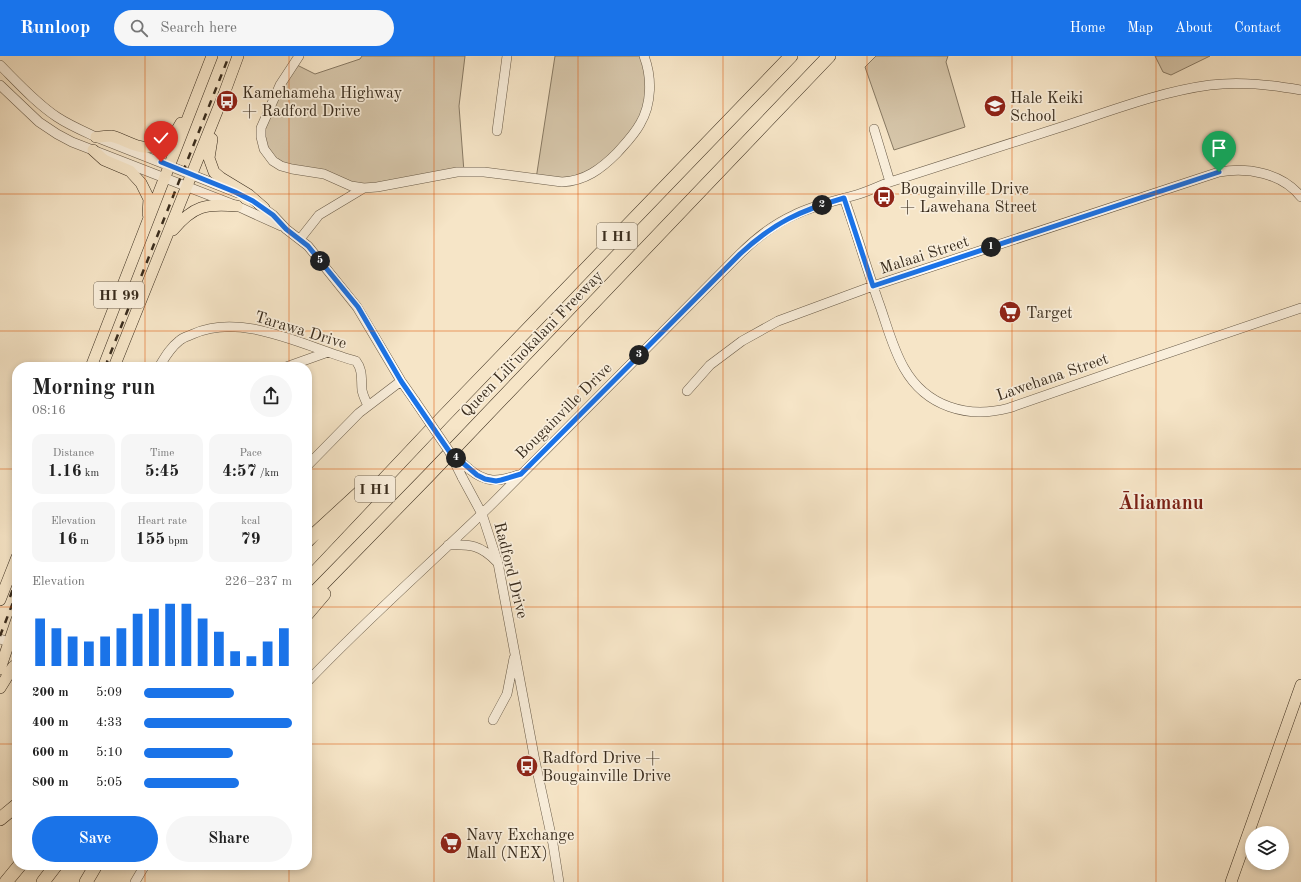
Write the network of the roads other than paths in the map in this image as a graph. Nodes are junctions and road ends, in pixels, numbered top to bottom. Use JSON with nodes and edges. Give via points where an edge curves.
{"nodes":[{"id":1,"x":212,"y":56,"type":"edge"},
{"id":2,"x":238,"y":56,"type":"edge"},
{"id":3,"x":299,"y":56,"type":"edge"},
{"id":4,"x":507,"y":56,"type":"edge"},
{"id":5,"x":644,"y":56,"type":"edge"},
{"id":6,"x":791,"y":56,"type":"edge"},
{"id":7,"x":829,"y":56,"type":"edge"},
{"id":8,"x":0,"y":65,"type":"edge"},
{"id":9,"x":0,"y":85,"type":"edge"},
{"id":10,"x":200,"y":90,"type":"junction"},
{"id":11,"x":1301,"y":90,"type":"edge"},
{"id":12,"x":224,"y":94,"type":"junction"},
{"id":13,"x":874,"y":130,"type":"dead end"},
{"id":14,"x":497,"y":131,"type":"dead end"},
{"id":15,"x":96,"y":137,"type":"junction"},
{"id":16,"x":93,"y":150,"type":"junction"},
{"id":17,"x":169,"y":166,"type":"junction"},
{"id":18,"x":192,"y":174,"type":"junction"},
{"id":19,"x":165,"y":178,"type":"junction"},
{"id":20,"x":890,"y":182,"type":"junction"},
{"id":21,"x":187,"y":187,"type":"junction"},
{"id":22,"x":364,"y":188,"type":"junction"},
{"id":23,"x":1301,"y":197,"type":"edge"},
{"id":24,"x":844,"y":198,"type":"junction"},
{"id":25,"x":237,"y":206,"type":"junction"},
{"id":26,"x":264,"y":208,"type":"junction"},
{"id":27,"x":148,"y":223,"type":"junction"},
{"id":28,"x":286,"y":229,"type":"junction"},
{"id":29,"x":166,"y":238,"type":"junction"},
{"id":30,"x":300,"y":239,"type":"junction"},
{"id":31,"x":873,"y":286,"type":"junction"},
{"id":32,"x":1301,"y":308,"type":"edge"},
{"id":33,"x":328,"y":352,"type":"junction"},
{"id":34,"x":93,"y":362,"type":"edge"},
{"id":35,"x":116,"y":362,"type":"edge"},
{"id":36,"x":162,"y":362,"type":"edge"},
{"id":37,"x":300,"y":362,"type":"edge"},
{"id":38,"x":401,"y":381,"type":"junction"},
{"id":39,"x":687,"y":391,"type":"dead end"},
{"id":40,"x":368,"y":406,"type":"junction"},
{"id":41,"x":443,"y":417,"type":"junction"},
{"id":42,"x":449,"y":451,"type":"junction"},
{"id":43,"x":312,"y":461,"type":"edge"},
{"id":44,"x":521,"y":474,"type":"junction"},
{"id":45,"x":429,"y":475,"type":"junction"},
{"id":46,"x":482,"y":514,"type":"junction"},
{"id":47,"x":312,"y":536,"type":"edge"},
{"id":48,"x":448,"y":545,"type":"junction"},
{"id":49,"x":312,"y":556,"type":"edge"},
{"id":50,"x":498,"y":563,"type":"junction"},
{"id":51,"x":12,"y":570,"type":"edge"},
{"id":52,"x":9,"y":577,"type":"junction"},
{"id":53,"x":0,"y":593,"type":"edge"},
{"id":54,"x":312,"y":595,"type":"edge"},
{"id":55,"x":0,"y":600,"type":"edge"},
{"id":56,"x":312,"y":608,"type":"edge"},
{"id":57,"x":9,"y":642,"type":"edge"},
{"id":58,"x":515,"y":652,"type":"junction"},
{"id":59,"x":0,"y":669,"type":"edge"},
{"id":60,"x":12,"y":669,"type":"edge"},
{"id":61,"x":312,"y":677,"type":"edge"},
{"id":62,"x":1301,"y":685,"type":"edge"},
{"id":63,"x":0,"y":688,"type":"edge"},
{"id":64,"x":493,"y":720,"type":"dead end"},
{"id":65,"x":12,"y":809,"type":"edge"},
{"id":66,"x":0,"y":820,"type":"edge"},
{"id":67,"x":16,"y":870,"type":"edge"},
{"id":68,"x":52,"y":870,"type":"edge"},
{"id":69,"x":93,"y":870,"type":"edge"},
{"id":70,"x":143,"y":870,"type":"edge"},
{"id":71,"x":6,"y":882,"type":"edge"},
{"id":72,"x":43,"y":882,"type":"edge"},
{"id":73,"x":86,"y":882,"type":"edge"},
{"id":74,"x":135,"y":882,"type":"edge"},
{"id":75,"x":559,"y":882,"type":"edge"},
{"id":76,"x":1231,"y":882,"type":"edge"}],
"edges":[{"from":1,"to":10,"type":"main road","number":"HI 99"},
{"from":2,"to":12,"type":"main road","number":"HI 99"},
{"from":3,"to":22,"type":"street","via":[[280,85],[261,128],[266,154],[276,163],[292,169],[324,174],[351,186]]},
{"from":4,"to":14,"type":"street"},
{"from":5,"to":22,"type":"street","via":[[650,84],[646,112],[641,124],[611,159],[590,176],[572,182],[562,182],[484,172],[457,172]]},
{"from":6,"to":41,"type":"highway","name":"Queen Liliʻuokalani Freeway","number":"I H1"},
{"from":7,"to":45,"type":"highway","name":"Queen Liliʻuokalani Freeway","number":"I H1"},
{"from":8,"to":15,"type":"street","name":"Radford Drive","via":[[42,106]]},
{"from":9,"to":16,"type":"street","name":"Radford Drive","via":[[39,122],[57,134]]},
{"from":10,"to":15,"type":"main road","via":[[176,133],[159,144],[148,147],[112,136]]},
{"from":10,"to":17,"type":"main road","number":"HI 99"},
{"from":11,"to":20,"type":"street","name":"Bougainville Drive","via":[[1279,86],[1232,84],[1204,86],[1115,109]]},
{"from":12,"to":18,"type":"main road","number":"HI 99"},
{"from":12,"to":26,"type":"main road","via":[[209,149],[211,166],[217,175],[249,195]]},
{"from":13,"to":20,"type":"street"},
{"from":15,"to":17,"type":"street","name":"Radford Drive"},
{"from":16,"to":19,"type":"street","name":"Radford Drive"},
{"from":16,"to":27,"type":"main road","via":[[104,160],[130,171],[141,183],[149,199]]},
{"from":17,"to":18,"type":"street","name":"Radford Drive"},
{"from":17,"to":19,"type":"main road","number":"HI 99"},
{"from":18,"to":21,"type":"main road","number":"HI 99"},
{"from":18,"to":26,"type":"street","name":"Radford Drive","via":[[235,192]]},
{"from":19,"to":21,"type":"street","name":"Radford Drive"},
{"from":19,"to":27,"type":"main road","number":"HI 99"},
{"from":20,"to":24,"type":"street","name":"Bougainville Drive"},
{"from":21,"to":25,"type":"street","name":"Radford Drive"},
{"from":21,"to":29,"type":"main road","number":"HI 99"},
{"from":22,"to":30,"type":"street","via":[[319,215]]},
{"from":23,"to":31,"type":"street","name":"Malaai Street","via":[[1278,178],[1269,175],[1243,170],[1219,172]]},
{"from":24,"to":31,"type":"street","name":"Lawehana Street"},
{"from":24,"to":44,"type":"street","name":"Bougainville Drive","via":[[794,214],[756,238]]},
{"from":25,"to":28,"type":"street","name":"Radford Drive"},
{"from":25,"to":29,"type":"main road","via":[[212,205],[196,210],[186,216]]},
{"from":26,"to":28,"type":"street","name":"Radford Drive"},
{"from":27,"to":34,"type":"main road","number":"HI 99"},
{"from":28,"to":30,"type":"street","name":"Radford Drive"},
{"from":29,"to":35,"type":"main road","number":"HI 99"},
{"from":30,"to":38,"type":"street","name":"Radford Drive","via":[[358,307]]},
{"from":31,"to":32,"type":"street","name":"Lawehana Street","via":[[898,356],[911,380],[943,405],[976,413],[996,412],[1009,408]]},
{"from":31,"to":39,"type":"street","name":"Malaai Street","via":[[778,321],[742,341],[710,365]]},
{"from":33,"to":36,"type":"street","name":"Tarawa Drive","via":[[258,329],[229,327],[204,329],[181,339]]},
{"from":33,"to":37,"type":"street"},
{"from":33,"to":40,"type":"street","name":"Tarawa Drive","via":[[356,361],[359,365],[362,389]]},
{"from":38,"to":40,"type":"street"},
{"from":38,"to":42,"type":"street","name":"Radford Drive","bridge":true},
{"from":40,"to":43,"type":"street"},
{"from":41,"to":47,"type":"highway"},
{"from":41,"to":49,"type":"highway","name":"Queen Liliʻuokalani Freeway","number":"I H1"},
{"from":42,"to":44,"type":"street","bridge":true,"via":[[481,477],[496,481]]},
{"from":42,"to":46,"type":"street","name":"Radford Drive","bridge":true},
{"from":44,"to":46,"type":"street","name":"Bougainville Drive"},
{"from":45,"to":54,"type":"highway","name":"Queen Liliʻuokalani Freeway","number":"I H1"},
{"from":45,"to":56,"type":"highway"},
{"from":46,"to":48,"type":"street","name":"Bougainville Drive"},
{"from":46,"to":50,"type":"street","name":"Radford Drive"},
{"from":48,"to":50,"type":"street","via":[[468,544],[490,554]]},
{"from":48,"to":61,"type":"street","name":"Bougainville Drive"},
{"from":50,"to":58,"type":"street","name":"Radford Drive"},
{"from":51,"to":52,"type":"main road"},
{"from":52,"to":53,"type":"main road"},
{"from":52,"to":55,"type":"main road"},
{"from":57,"to":59,"type":"main road"},
{"from":58,"to":64,"type":"street","via":[[507,694]]},
{"from":58,"to":75,"type":"street","name":"Radford Drive"},
{"from":60,"to":63,"type":"main road"},
{"from":62,"to":76,"type":"main road"},
{"from":65,"to":66,"type":"highway"},
{"from":67,"to":71,"type":"highway"},
{"from":68,"to":72,"type":"highway"},
{"from":69,"to":73,"type":"highway"},
{"from":70,"to":74,"type":"street"}]}
